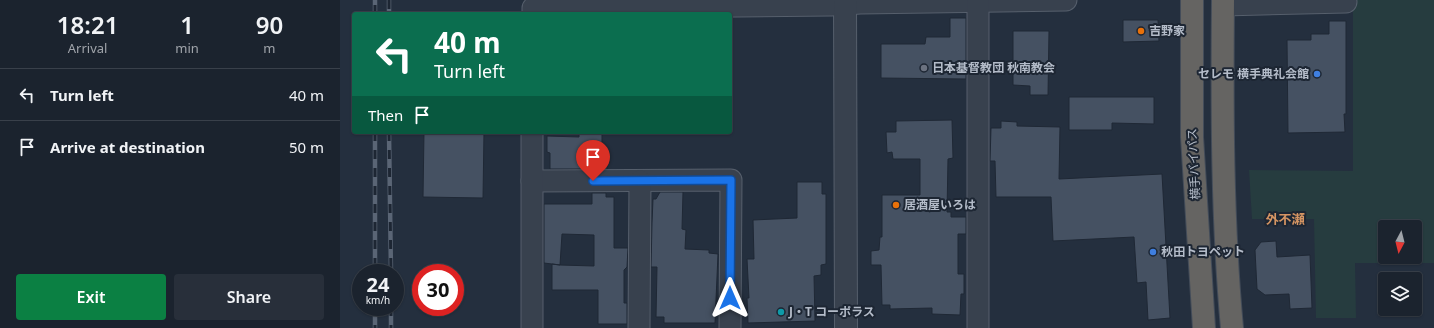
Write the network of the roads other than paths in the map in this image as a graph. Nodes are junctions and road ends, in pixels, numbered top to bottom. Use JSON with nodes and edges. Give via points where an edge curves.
{"nodes":[{"id":1,"x":1066,"y":0,"type":"edge"},
{"id":2,"x":1192,"y":0,"type":"edge"},
{"id":3,"x":943,"y":1,"type":"edge"},
{"id":4,"x":978,"y":1,"type":"junction"},
{"id":5,"x":845,"y":2,"type":"edge"},
{"id":6,"x":1346,"y":2,"type":"dead end"},
{"id":7,"x":1223,"y":3,"type":"edge"},
{"id":8,"x":533,"y":12,"type":"edge"},
{"id":9,"x":532,"y":134,"type":"edge"},
{"id":10,"x":532,"y":181,"type":"junction"},
{"id":11,"x":640,"y":181,"type":"junction"},
{"id":12,"x":532,"y":328,"type":"edge"},
{"id":13,"x":638,"y":328,"type":"edge"},
{"id":14,"x":730,"y":328,"type":"edge"},
{"id":15,"x":846,"y":328,"type":"edge"},
{"id":16,"x":978,"y":328,"type":"edge"},
{"id":17,"x":1204,"y":328,"type":"edge"},
{"id":18,"x":1232,"y":328,"type":"edge"}],
"edges":[{"from":1,"to":4,"type":"street"},
{"from":2,"to":17,"type":"highway","name":"横手バイパス","via":[[1192,137]]},
{"from":3,"to":4,"type":"street"},
{"from":3,"to":5,"type":"street"},
{"from":4,"to":16,"type":"street"},
{"from":5,"to":8,"type":"street","via":[[533,8]]},
{"from":5,"to":15,"type":"street"},
{"from":6,"to":7,"type":"street"},
{"from":7,"to":18,"type":"highway","via":[[1223,139]]},
{"from":9,"to":10,"type":"street"},
{"from":10,"to":11,"type":"street"},
{"from":10,"to":12,"type":"street"},
{"from":11,"to":13,"type":"street"},
{"from":11,"to":14,"type":"street","via":[[731,180]]}]}
